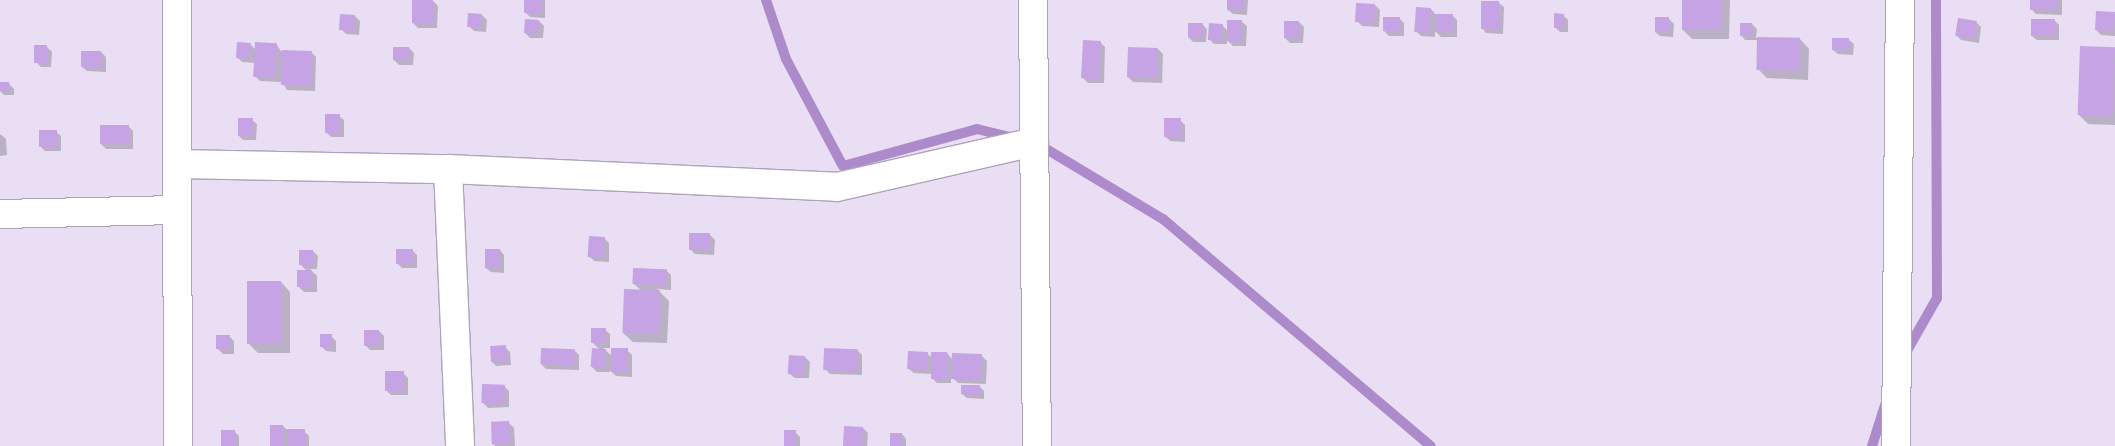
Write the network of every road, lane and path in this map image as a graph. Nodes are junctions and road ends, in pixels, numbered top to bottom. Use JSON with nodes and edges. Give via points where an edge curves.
{"nodes":[{"id":1,"x":177,"y":0,"type":"edge"},
{"id":2,"x":1033,"y":0,"type":"edge"},
{"id":3,"x":1900,"y":0,"type":"edge"},
{"id":4,"x":1034,"y":142,"type":"junction"},
{"id":5,"x":177,"y":164,"type":"junction"},
{"id":6,"x":448,"y":169,"type":"junction"},
{"id":7,"x":177,"y":210,"type":"junction"},
{"id":8,"x":0,"y":214,"type":"edge"},
{"id":9,"x":178,"y":446,"type":"edge"},
{"id":10,"x":460,"y":446,"type":"edge"},
{"id":11,"x":1037,"y":446,"type":"edge"},
{"id":12,"x":1896,"y":446,"type":"edge"}],
"edges":[{"from":1,"to":5,"type":"street"},
{"from":2,"to":4,"type":"street"},
{"from":3,"to":12,"type":"street"},
{"from":4,"to":6,"type":"street","via":[[837,187]]},
{"from":4,"to":11,"type":"street"},
{"from":5,"to":6,"type":"street"},
{"from":5,"to":7,"type":"street"},
{"from":6,"to":10,"type":"street"},
{"from":7,"to":8,"type":"street"},
{"from":7,"to":9,"type":"street"}]}
